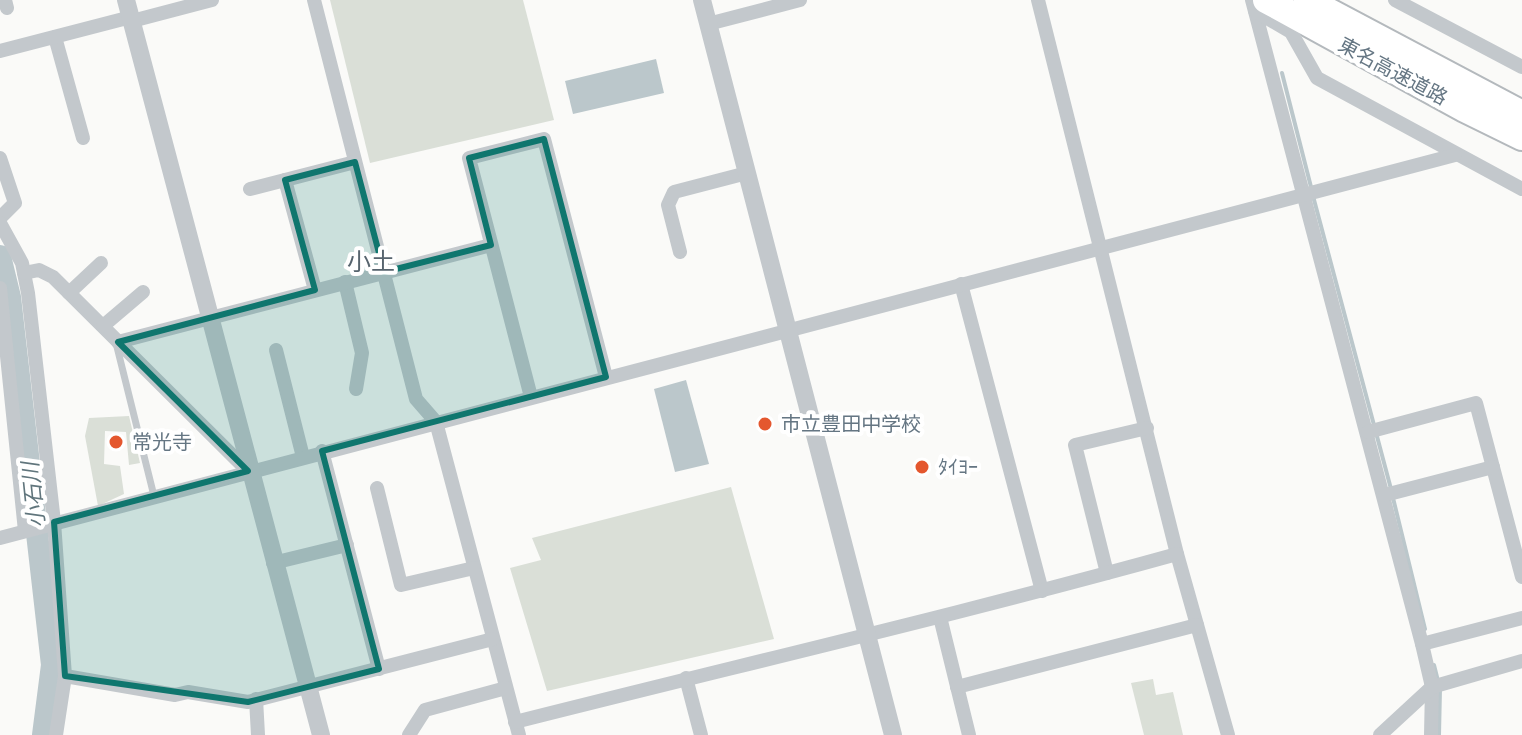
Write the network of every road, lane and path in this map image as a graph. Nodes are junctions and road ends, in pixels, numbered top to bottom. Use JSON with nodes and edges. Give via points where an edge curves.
{"nodes":[{"id":1,"x":212,"y":0,"type":"edge"},
{"id":2,"x":314,"y":0,"type":"edge"},
{"id":3,"x":702,"y":0,"type":"edge"},
{"id":4,"x":800,"y":0,"type":"edge"},
{"id":5,"x":1038,"y":0,"type":"edge"},
{"id":6,"x":1307,"y":0,"type":"edge"},
{"id":7,"x":1395,"y":0,"type":"edge"},
{"id":8,"x":1258,"y":4,"type":"edge"},
{"id":9,"x":130,"y":13,"type":"edge"},
{"id":10,"x":708,"y":24,"type":"junction"},
{"id":11,"x":55,"y":37,"type":"junction"},
{"id":12,"x":0,"y":51,"type":"edge"},
{"id":13,"x":1522,"y":67,"type":"edge"},
{"id":14,"x":1522,"y":114,"type":"edge"},
{"id":15,"x":1522,"y":137,"type":"edge"},
{"id":16,"x":83,"y":138,"type":"dead end"},
{"id":17,"x":1455,"y":155,"type":"junction"},
{"id":18,"x":0,"y":158,"type":"edge"},
{"id":19,"x":355,"y":162,"type":"junction"},
{"id":20,"x":747,"y":173,"type":"junction"},
{"id":21,"x":285,"y":180,"type":"junction"},
{"id":22,"x":250,"y":189,"type":"dead end"},
{"id":23,"x":1522,"y":189,"type":"edge"},
{"id":24,"x":1304,"y":194,"type":"junction"},
{"id":25,"x":0,"y":220,"type":"edge"},
{"id":26,"x":491,"y":245,"type":"junction"},
{"id":27,"x":1100,"y":247,"type":"junction"},
{"id":28,"x":680,"y":252,"type":"dead end"},
{"id":29,"x":101,"y":263,"type":"dead end"},
{"id":30,"x":384,"y":272,"type":"junction"},
{"id":31,"x":24,"y":273,"type":"junction"},
{"id":32,"x":345,"y":282,"type":"junction"},
{"id":33,"x":961,"y":284,"type":"junction"},
{"id":34,"x":0,"y":288,"type":"edge"},
{"id":35,"x":315,"y":290,"type":"junction"},
{"id":36,"x":143,"y":292,"type":"dead end"},
{"id":37,"x":69,"y":293,"type":"junction"},
{"id":38,"x":208,"y":317,"type":"junction"},
{"id":39,"x":103,"y":326,"type":"junction"},
{"id":40,"x":788,"y":330,"type":"junction"},
{"id":41,"x":118,"y":342,"type":"junction"},
{"id":42,"x":276,"y":350,"type":"dead end"},
{"id":43,"x":606,"y":377,"type":"junction"},
{"id":44,"x":356,"y":389,"type":"dead end"},
{"id":45,"x":531,"y":397,"type":"junction"},
{"id":46,"x":436,"y":422,"type":"junction"},
{"id":47,"x":1147,"y":428,"type":"junction"},
{"id":48,"x":1368,"y":432,"type":"junction"},
{"id":49,"x":322,"y":451,"type":"junction"},
{"id":50,"x":303,"y":457,"type":"junction"},
{"id":51,"x":1493,"y":467,"type":"junction"},
{"id":52,"x":248,"y":471,"type":"junction"},
{"id":53,"x":377,"y":488,"type":"dead end"},
{"id":54,"x":1385,"y":495,"type":"junction"},
{"id":55,"x":154,"y":496,"type":"junction"},
{"id":56,"x":51,"y":523,"type":"junction"},
{"id":57,"x":25,"y":531,"type":"junction"},
{"id":58,"x":0,"y":538,"type":"edge"},
{"id":59,"x":1517,"y":540,"type":"edge"},
{"id":60,"x":347,"y":545,"type":"junction"},
{"id":61,"x":1177,"y":554,"type":"junction"},
{"id":62,"x":273,"y":563,"type":"junction"},
{"id":63,"x":474,"y":568,"type":"junction"},
{"id":64,"x":1107,"y":573,"type":"junction"},
{"id":65,"x":1522,"y":577,"type":"edge"},
{"id":66,"x":1042,"y":591,"type":"junction"},
{"id":67,"x":940,"y":617,"type":"junction"},
{"id":68,"x":1522,"y":618,"type":"edge"},
{"id":69,"x":1197,"y":625,"type":"junction"},
{"id":70,"x":866,"y":632,"type":"junction"},
{"id":71,"x":493,"y":639,"type":"junction"},
{"id":72,"x":1422,"y":644,"type":"junction"},
{"id":73,"x":1522,"y":661,"type":"edge"},
{"id":74,"x":379,"y":669,"type":"junction"},
{"id":75,"x":65,"y":676,"type":"junction"},
{"id":76,"x":686,"y":678,"type":"junction"},
{"id":77,"x":306,"y":686,"type":"junction"},
{"id":78,"x":957,"y":687,"type":"junction"},
{"id":79,"x":1432,"y":687,"type":"junction"},
{"id":80,"x":506,"y":688,"type":"junction"},
{"id":81,"x":256,"y":699,"type":"junction"},
{"id":82,"x":517,"y":729,"type":"edge"},
{"id":83,"x":56,"y":735,"type":"edge"},
{"id":84,"x":258,"y":735,"type":"edge"},
{"id":85,"x":321,"y":735,"type":"edge"},
{"id":86,"x":409,"y":735,"type":"edge"},
{"id":87,"x":701,"y":735,"type":"edge"},
{"id":88,"x":893,"y":735,"type":"edge"},
{"id":89,"x":969,"y":735,"type":"edge"},
{"id":90,"x":1228,"y":735,"type":"edge"},
{"id":91,"x":1380,"y":735,"type":"edge"},
{"id":92,"x":1431,"y":735,"type":"edge"}],
"edges":[{"from":1,"to":9,"type":"street"},
{"from":2,"to":19,"type":"street"},
{"from":3,"to":10,"type":"street"},
{"from":4,"to":10,"type":"street"},
{"from":5,"to":27,"type":"street"},
{"from":6,"to":14,"type":"highway","name":"東名高速道路"},
{"from":7,"to":13,"type":"street"},
{"from":8,"to":15,"type":"highway","name":"東名高速道路"},
{"from":8,"to":17,"type":"street","via":[[1291,32],[1317,78]]},
{"from":8,"to":24,"type":"street"},
{"from":9,"to":11,"type":"street"},
{"from":9,"to":38,"type":"street"},
{"from":10,"to":20,"type":"street"},
{"from":11,"to":12,"type":"street"},
{"from":11,"to":16,"type":"street"},
{"from":17,"to":23,"type":"street"},
{"from":17,"to":24,"type":"street"},
{"from":18,"to":25,"type":"street","via":[[15,203]]},
{"from":19,"to":21,"type":"street"},
{"from":19,"to":30,"type":"street"},
{"from":20,"to":28,"type":"street","via":[[674,192],[668,205]]},
{"from":20,"to":40,"type":"street"},
{"from":21,"to":22,"type":"street"},
{"from":21,"to":35,"type":"street"},
{"from":24,"to":27,"type":"street"},
{"from":24,"to":48,"type":"street"},
{"from":25,"to":31,"type":"street"},
{"from":26,"to":30,"type":"street"},
{"from":26,"to":43,"type":"street","via":[[469,158],[544,139]]},
{"from":26,"to":45,"type":"street"},
{"from":27,"to":33,"type":"street"},
{"from":27,"to":47,"type":"street"},
{"from":29,"to":37,"type":"street"},
{"from":30,"to":32,"type":"street"},
{"from":30,"to":46,"type":"street","via":[[416,399]]},
{"from":31,"to":37,"type":"street","via":[[46,271]]},
{"from":31,"to":56,"type":"street"},
{"from":32,"to":35,"type":"street"},
{"from":32,"to":44,"type":"street","via":[[362,353]]},
{"from":33,"to":40,"type":"street"},
{"from":33,"to":66,"type":"street"},
{"from":34,"to":57,"type":"street"},
{"from":35,"to":38,"type":"street"},
{"from":36,"to":39,"type":"street"},
{"from":37,"to":39,"type":"street"},
{"from":38,"to":41,"type":"street"},
{"from":38,"to":52,"type":"street"},
{"from":39,"to":41,"type":"street"},
{"from":40,"to":43,"type":"street"},
{"from":40,"to":70,"type":"street"},
{"from":41,"to":52,"type":"street"},
{"from":41,"to":55,"type":"lane","via":[[114,344]]},
{"from":42,"to":50,"type":"street"},
{"from":43,"to":45,"type":"street"},
{"from":45,"to":46,"type":"street"},
{"from":46,"to":49,"type":"street"},
{"from":46,"to":63,"type":"street"},
{"from":47,"to":61,"type":"street"},
{"from":47,"to":64,"type":"street","via":[[1075,445]]},
{"from":48,"to":51,"type":"street","via":[[1476,403]]},
{"from":48,"to":54,"type":"street"},
{"from":49,"to":50,"type":"street"},
{"from":49,"to":60,"type":"street"},
{"from":50,"to":52,"type":"street"},
{"from":51,"to":54,"type":"street"},
{"from":51,"to":59,"type":"street"},
{"from":52,"to":55,"type":"street"},
{"from":52,"to":62,"type":"street"},
{"from":53,"to":63,"type":"street","via":[[401,585]]},
{"from":54,"to":72,"type":"street"},
{"from":55,"to":56,"type":"street"},
{"from":56,"to":57,"type":"street"},
{"from":56,"to":75,"type":"street"},
{"from":57,"to":58,"type":"street"},
{"from":59,"to":65,"type":"street"},
{"from":60,"to":62,"type":"street"},
{"from":60,"to":74,"type":"street"},
{"from":61,"to":64,"type":"street"},
{"from":61,"to":69,"type":"street"},
{"from":62,"to":77,"type":"street"},
{"from":63,"to":71,"type":"street"},
{"from":64,"to":66,"type":"street"},
{"from":66,"to":67,"type":"street"},
{"from":67,"to":70,"type":"street"},
{"from":67,"to":78,"type":"street"},
{"from":68,"to":72,"type":"street"},
{"from":69,"to":78,"type":"street"},
{"from":69,"to":90,"type":"street"},
{"from":70,"to":76,"type":"street"},
{"from":70,"to":88,"type":"street"},
{"from":71,"to":74,"type":"street"},
{"from":71,"to":80,"type":"street"},
{"from":72,"to":79,"type":"street"},
{"from":73,"to":79,"type":"street"},
{"from":74,"to":77,"type":"street"},
{"from":75,"to":81,"type":"street","via":[[175,695]]},
{"from":75,"to":83,"type":"street"},
{"from":76,"to":82,"type":"street"},
{"from":76,"to":87,"type":"street"},
{"from":77,"to":81,"type":"street"},
{"from":77,"to":85,"type":"street"},
{"from":78,"to":89,"type":"street"},
{"from":79,"to":91,"type":"street"},
{"from":79,"to":92,"type":"street"},
{"from":80,"to":82,"type":"street"},
{"from":80,"to":86,"type":"street","via":[[425,710]]},
{"from":81,"to":84,"type":"street"}]}
